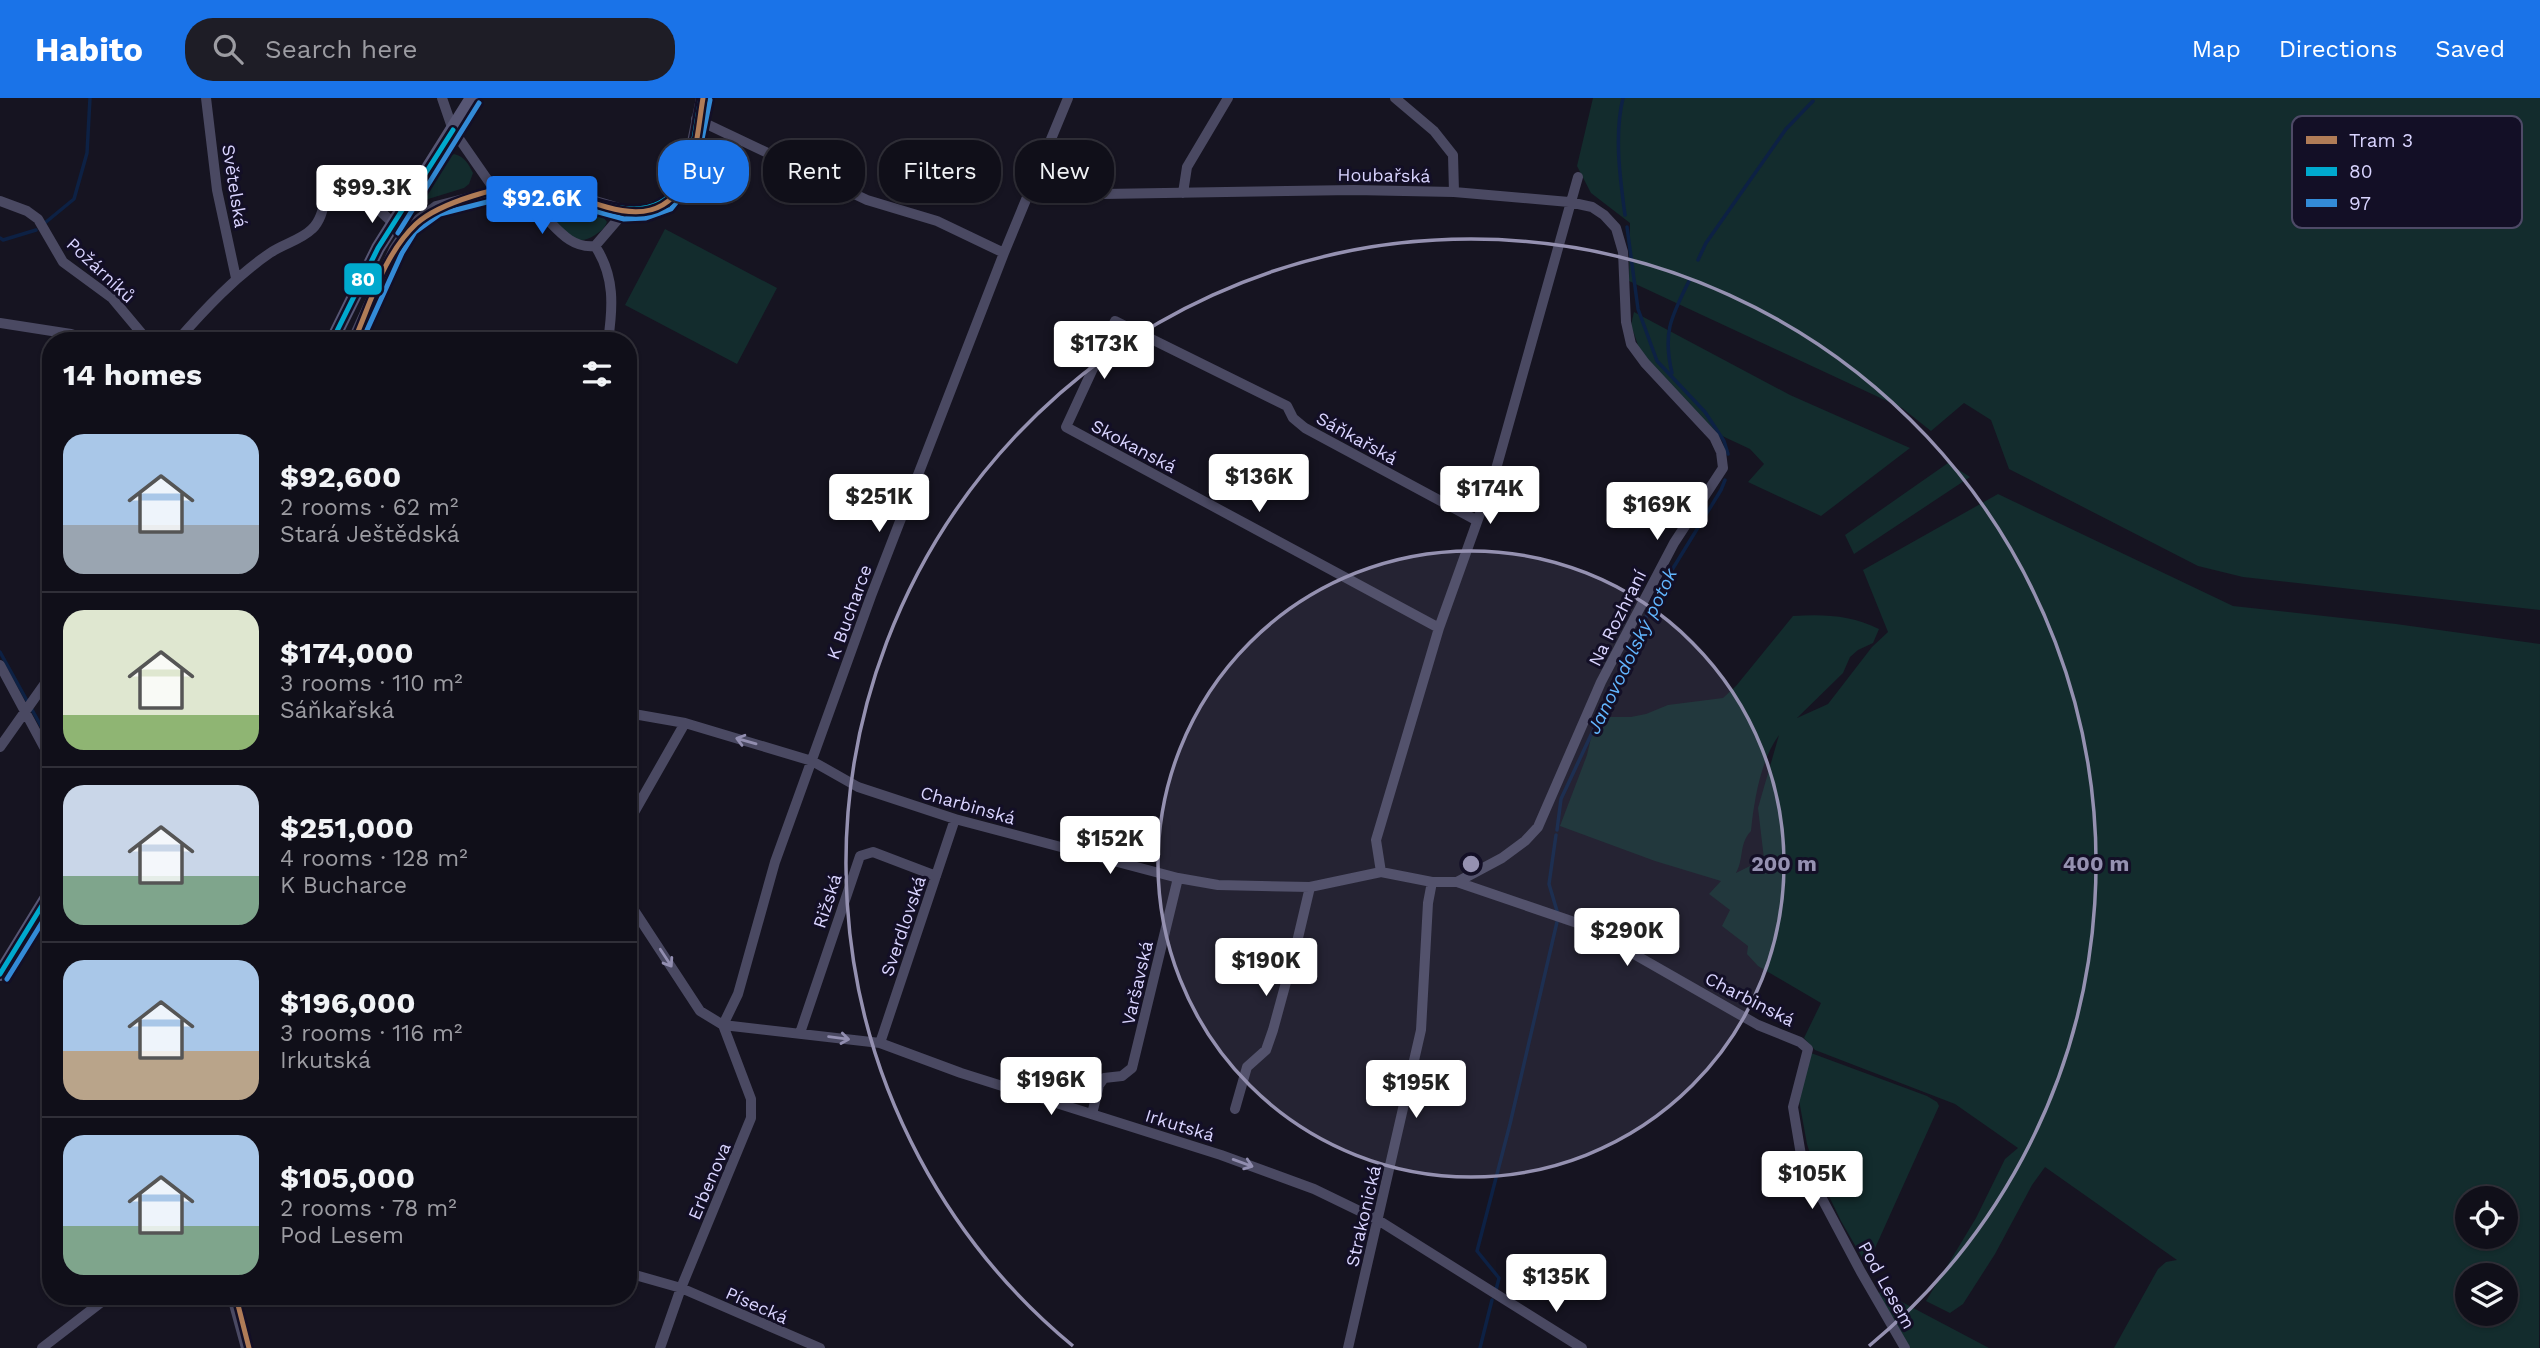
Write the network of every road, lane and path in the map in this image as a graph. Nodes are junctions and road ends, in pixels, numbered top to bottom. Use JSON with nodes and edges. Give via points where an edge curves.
{"nodes":[{"id":1,"x":206,"y":98,"type":"edge"},
{"id":2,"x":442,"y":98,"type":"edge"},
{"id":3,"x":472,"y":98,"type":"edge"},
{"id":4,"x":701,"y":98,"type":"edge"},
{"id":5,"x":1068,"y":98,"type":"edge"},
{"id":6,"x":1228,"y":98,"type":"edge"},
{"id":7,"x":1395,"y":98,"type":"edge"},
{"id":8,"x":696,"y":119,"type":"junction"},
{"id":9,"x":453,"y":130,"type":"junction"},
{"id":10,"x":1050,"y":140,"type":"edge"},
{"id":11,"x":1578,"y":177,"type":"dead end"},
{"id":12,"x":494,"y":189,"type":"junction"},
{"id":13,"x":1454,"y":192,"type":"junction"},
{"id":14,"x":1183,"y":193,"type":"junction"},
{"id":15,"x":1114,"y":194,"type":"edge"},
{"id":16,"x":0,"y":201,"type":"edge"},
{"id":17,"x":1569,"y":202,"type":"junction"},
{"id":18,"x":1024,"y":203,"type":"edge"},
{"id":19,"x":625,"y":210,"type":"junction"},
{"id":20,"x":393,"y":223,"type":"junction"},
{"id":21,"x":595,"y":246,"type":"junction"},
{"id":22,"x":1004,"y":253,"type":"junction"},
{"id":23,"x":236,"y":278,"type":"junction"},
{"id":24,"x":1115,"y":321,"type":"joint"},
{"id":25,"x":0,"y":323,"type":"edge"},
{"id":26,"x":58,"y":332,"type":"edge"},
{"id":27,"x":140,"y":332,"type":"edge"},
{"id":28,"x":185,"y":332,"type":"edge"},
{"id":29,"x":336,"y":332,"type":"edge"},
{"id":30,"x":356,"y":332,"type":"edge"},
{"id":31,"x":609,"y":332,"type":"edge"},
{"id":32,"x":1476,"y":520,"type":"junction"},
{"id":33,"x":1439,"y":628,"type":"junction"},
{"id":34,"x":0,"y":665,"type":"edge"},
{"id":35,"x":42,"y":687,"type":"edge"},
{"id":36,"x":25,"y":710,"type":"junction"},
{"id":37,"x":637,"y":715,"type":"edge"},
{"id":38,"x":685,"y":723,"type":"junction"},
{"id":39,"x":42,"y":743,"type":"edge"},
{"id":40,"x":0,"y":747,"type":"edge"},
{"id":41,"x":811,"y":761,"type":"junction"},
{"id":42,"x":637,"y":807,"type":"edge"},
{"id":43,"x":955,"y":819,"type":"junction"},
{"id":44,"x":1381,"y":872,"type":"junction"},
{"id":45,"x":936,"y":876,"type":"junction"},
{"id":46,"x":1178,"y":878,"type":"junction"},
{"id":47,"x":1433,"y":882,"type":"junction"},
{"id":48,"x":1457,"y":882,"type":"junction"},
{"id":49,"x":1310,"y":887,"type":"junction"},
{"id":50,"x":42,"y":906,"type":"edge"},
{"id":51,"x":637,"y":915,"type":"edge"},
{"id":52,"x":0,"y":974,"type":"edge"},
{"id":53,"x":723,"y":1025,"type":"junction"},
{"id":54,"x":800,"y":1033,"type":"junction"},
{"id":55,"x":1801,"y":1042,"type":"joint"},
{"id":56,"x":880,"y":1043,"type":"junction"},
{"id":57,"x":1235,"y":1109,"type":"dead end"},
{"id":58,"x":1092,"y":1114,"type":"junction"},
{"id":59,"x":1378,"y":1220,"type":"junction"},
{"id":60,"x":637,"y":1276,"type":"edge"},
{"id":61,"x":681,"y":1289,"type":"junction"},
{"id":62,"x":98,"y":1305,"type":"edge"},
{"id":63,"x":234,"y":1305,"type":"edge"},
{"id":64,"x":42,"y":1348,"type":"edge"},
{"id":65,"x":246,"y":1348,"type":"edge"},
{"id":66,"x":660,"y":1348,"type":"edge"},
{"id":67,"x":820,"y":1348,"type":"edge"},
{"id":68,"x":1348,"y":1348,"type":"edge"},
{"id":69,"x":1582,"y":1348,"type":"edge"},
{"id":70,"x":1905,"y":1348,"type":"edge"}],
"edges":[{"from":1,"to":23,"type":"street","name":"Světelská","via":[[217,190]]},
{"from":2,"to":9,"type":"street"},
{"from":3,"to":9,"type":"street"},
{"from":4,"to":8,"type":"street"},
{"from":5,"to":10,"type":"street","name":"K Bucharce"},
{"from":6,"to":14,"type":"street","via":[[1187,167]]},
{"from":7,"to":13,"type":"street","via":[[1434,131],[1452,155]]},
{"from":8,"to":19,"type":"street","via":[[678,187],[666,202]]},
{"from":8,"to":22,"type":"street","via":[[867,200],[937,221]]},
{"from":9,"to":12,"type":"street"},
{"from":9,"to":20,"type":"street"},
{"from":11,"to":17,"type":"street"},
{"from":12,"to":19,"type":"street","via":[[526,183]]},
{"from":12,"to":21,"type":"street","via":[[533,206],[573,243],[583,248]]},
{"from":12,"to":30,"type":"street","via":[[436,206],[410,226],[394,249]]},
{"from":13,"to":14,"type":"street","name":"Houbařská"},
{"from":13,"to":17,"type":"street","name":"Houbařská"},
{"from":14,"to":15,"type":"street","name":"Houbařská"},
{"from":16,"to":27,"type":"street","name":"Požárníků","via":[[38,219],[63,262],[112,298]]},
{"from":17,"to":32,"type":"street","via":[[1496,468]]},
{"from":17,"to":48,"type":"street","name":"Na Rozhraní","via":[[1592,207],[1616,228],[1623,252],[1631,344],[1714,437],[1723,468],[1674,543],[1601,682],[1538,827],[1502,858]]},
{"from":18,"to":22,"type":"street","name":"K Bucharce"},
{"from":19,"to":21,"type":"street"},
{"from":20,"to":23,"type":"street","via":[[338,172],[332,178],[321,220],[310,232],[272,251]]},
{"from":20,"to":29,"type":"street"},
{"from":21,"to":31,"type":"street","via":[[606,263],[611,287]]},
{"from":22,"to":41,"type":"street","name":"K Bucharce"},
{"from":23,"to":28,"type":"street"},
{"from":24,"to":32,"type":"street","name":"Sáňkařská","via":[[1287,406],[1305,428]]},
{"from":24,"to":33,"type":"street","name":"Skokanská","via":[[1066,427]]},
{"from":25,"to":26,"type":"street"},
{"from":32,"to":33,"type":"street"},
{"from":33,"to":44,"type":"street","via":[[1376,840]]},
{"from":34,"to":36,"type":"street"},
{"from":35,"to":36,"type":"street"},
{"from":36,"to":39,"type":"street"},
{"from":36,"to":40,"type":"street"},
{"from":37,"to":38,"type":"street","name":"Charbinská"},
{"from":41,"to":38,"type":"street","name":"Charbinská","one_way":true},
{"from":38,"to":42,"type":"street"},
{"from":41,"to":43,"type":"street","name":"Charbinská","via":[[858,787]]},
{"from":41,"to":53,"type":"street","name":"K Bucharce","via":[[775,863],[738,994]]},
{"from":43,"to":45,"type":"street","name":"Sverdlovská"},
{"from":43,"to":46,"type":"street","name":"Charbinská"},
{"from":44,"to":47,"type":"street","name":"Charbinská"},
{"from":44,"to":49,"type":"street","name":"Charbinská"},
{"from":45,"to":54,"type":"street","name":"Rižská","via":[[873,852],[860,856]]},
{"from":45,"to":56,"type":"street","name":"Sverdlovská"},
{"from":46,"to":49,"type":"street","name":"Charbinská","via":[[1218,885]]},
{"from":46,"to":58,"type":"street","name":"Varšavská","via":[[1132,1068],[1122,1076],[1104,1078]]},
{"from":47,"to":48,"type":"street","name":"Na Rozhraní"},
{"from":47,"to":59,"type":"street","name":"Strakonická","via":[[1420,1030]]},
{"from":48,"to":55,"type":"street","name":"Charbinská","via":[[1583,925],[1758,1025]]},
{"from":49,"to":57,"type":"street","via":[[1273,1030],[1266,1050],[1247,1067]]},
{"from":50,"to":52,"type":"street"},
{"from":51,"to":53,"type":"street","one_way":true,"via":[[700,1011]]},
{"from":53,"to":54,"type":"street","name":"Irkutská"},
{"from":53,"to":61,"type":"street","name":"Erbenova","via":[[751,1099],[751,1118]]},
{"from":54,"to":56,"type":"street","name":"Irkutská","one_way":true},
{"from":55,"to":70,"type":"street","name":"Pod Lesem","via":[[1808,1056],[1793,1107],[1802,1161]]},
{"from":56,"to":58,"type":"street","name":"Irkutská"},
{"from":58,"to":59,"type":"street","name":"Irkutská","one_way":true,"via":[[1302,1184]]},
{"from":59,"to":68,"type":"street","name":"Strakonická"},
{"from":59,"to":69,"type":"street","name":"Irkutská"},
{"from":60,"to":61,"type":"street","name":"Písecká"},
{"from":61,"to":66,"type":"street","name":"Erbenova"},
{"from":61,"to":67,"type":"street","name":"Písecká"},
{"from":62,"to":64,"type":"street"},
{"from":63,"to":65,"type":"street"}]}
